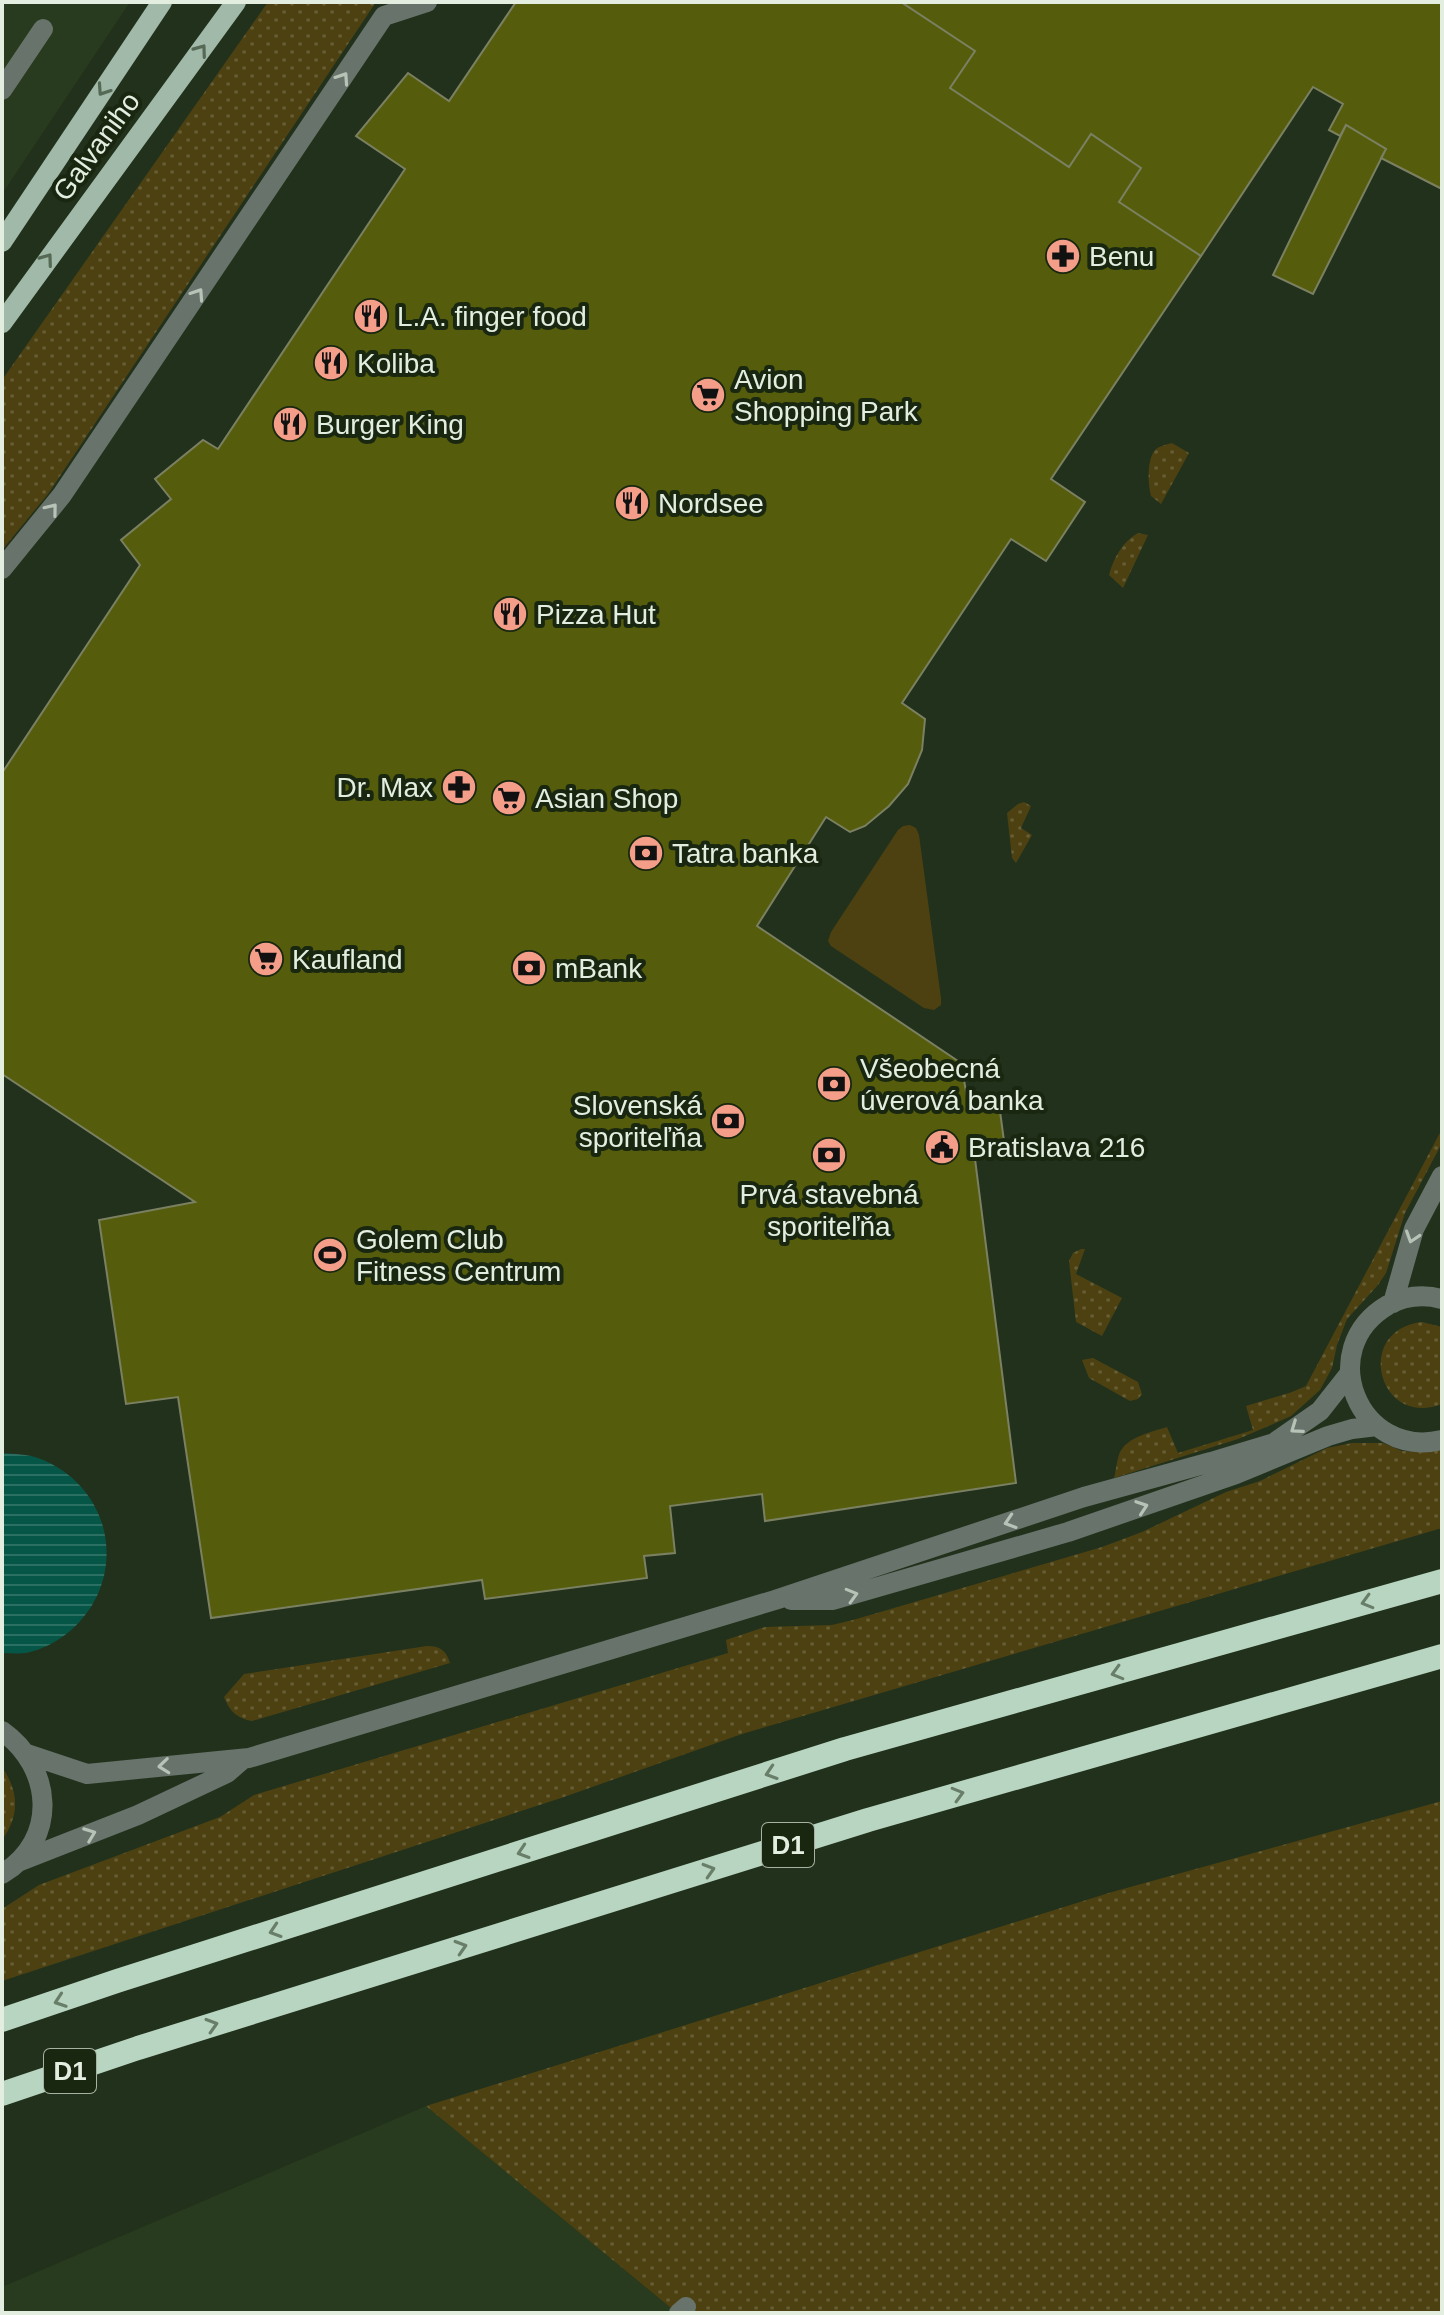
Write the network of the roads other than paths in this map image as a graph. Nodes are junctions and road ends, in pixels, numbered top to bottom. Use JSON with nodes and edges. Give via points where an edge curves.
{"nodes":[{"id":1,"x":162,"y":2,"type":"edge"},
{"id":2,"x":236,"y":2,"type":"edge"},
{"id":3,"x":427,"y":2,"type":"edge"},
{"id":4,"x":43,"y":29,"type":"dead end"},
{"id":5,"x":2,"y":90,"type":"edge"},
{"id":6,"x":2,"y":242,"type":"edge"},
{"id":7,"x":2,"y":323,"type":"edge"},
{"id":8,"x":2,"y":569,"type":"edge"},
{"id":9,"x":1442,"y":1176,"type":"edge"},
{"id":10,"x":1442,"y":1299,"type":"edge"},
{"id":11,"x":1393,"y":1303,"type":"junction"},
{"id":12,"x":1350,"y":1373,"type":"junction"},
{"id":13,"x":1377,"y":1426,"type":"junction"},
{"id":14,"x":1442,"y":1440,"type":"edge"},
{"id":15,"x":1442,"y":1581,"type":"edge"},
{"id":16,"x":775,"y":1600,"type":"junction"},
{"id":17,"x":1442,"y":1656,"type":"edge"},
{"id":18,"x":2,"y":1731,"type":"edge"},
{"id":19,"x":27,"y":1754,"type":"junction"},
{"id":20,"x":242,"y":1760,"type":"junction"},
{"id":21,"x":10,"y":1868,"type":"edge"},
{"id":22,"x":2,"y":2020,"type":"edge"},
{"id":23,"x":2,"y":2094,"type":"edge"}],
"edges":[{"from":1,"to":6,"type":"main road","name":"Galvaniho","one_way":true},
{"from":7,"to":2,"type":"main road","name":"Galvaniho","one_way":true},
{"from":8,"to":3,"type":"lane","one_way":true,"via":[[62,495],[384,16]]},
{"from":4,"to":5,"type":"lane"},
{"from":9,"to":11,"type":"lane","one_way":true,"via":[[1414,1229]]},
{"from":10,"to":11,"type":"lane","via":[[1415,1296]]},
{"from":11,"to":12,"type":"lane","via":[[1361,1331]]},
{"from":12,"to":13,"type":"lane","via":[[1358,1402]]},
{"from":12,"to":16,"type":"lane","one_way":true,"via":[[1320,1411],[1274,1443],[1084,1497]]},
{"from":13,"to":14,"type":"lane","via":[[1410,1441]]},
{"from":16,"to":13,"type":"lane","one_way":true,"via":[[848,1596],[1068,1532],[1278,1459],[1328,1436]]},
{"from":15,"to":22,"type":"highway","number":"D1","one_way":true,"via":[[845,1749]]},
{"from":16,"to":20,"type":"lane"},
{"from":23,"to":17,"type":"highway","number":"D1","one_way":true,"via":[[853,1825]]},
{"from":18,"to":19,"type":"lane"},
{"from":20,"to":19,"type":"lane","one_way":true,"via":[[87,1774]]},
{"from":19,"to":21,"type":"lane","via":[[43,1804],[36,1836]]},
{"from":21,"to":20,"type":"lane","one_way":true,"via":[[138,1815],[227,1773]]}]}
